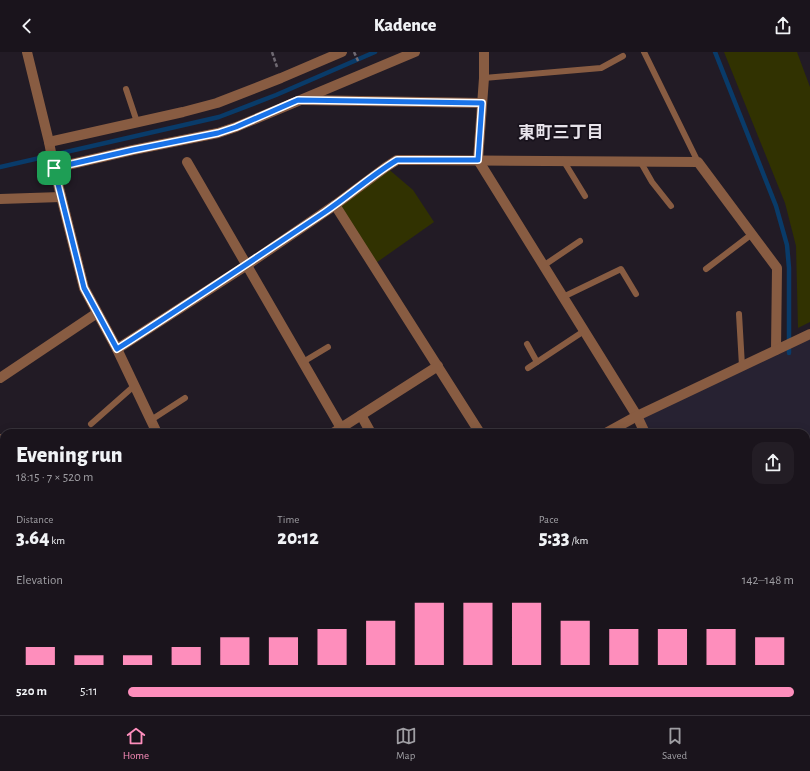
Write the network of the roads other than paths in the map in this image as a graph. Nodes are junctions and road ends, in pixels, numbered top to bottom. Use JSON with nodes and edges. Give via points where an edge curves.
{"nodes":[{"id":1,"x":27,"y":52,"type":"edge"},
{"id":2,"x":342,"y":52,"type":"edge"},
{"id":3,"x":415,"y":52,"type":"edge"},
{"id":4,"x":484,"y":52,"type":"edge"},
{"id":5,"x":644,"y":52,"type":"edge"},
{"id":6,"x":623,"y":56,"type":"dead end"},
{"id":7,"x":484,"y":78,"type":"junction"},
{"id":8,"x":126,"y":89,"type":"dead end"},
{"id":9,"x":298,"y":100,"type":"junction"},
{"id":10,"x":482,"y":103,"type":"junction"},
{"id":11,"x":137,"y":122,"type":"junction"},
{"id":12,"x":50,"y":146,"type":"junction"},
{"id":13,"x":478,"y":160,"type":"junction"},
{"id":14,"x":563,"y":160,"type":"junction"},
{"id":15,"x":640,"y":161,"type":"junction"},
{"id":16,"x":187,"y":162,"type":"dead end"},
{"id":17,"x":698,"y":162,"type":"junction"},
{"id":18,"x":53,"y":164,"type":"junction"},
{"id":19,"x":585,"y":196,"type":"dead end"},
{"id":20,"x":61,"y":197,"type":"junction"},
{"id":21,"x":0,"y":199,"type":"edge"},
{"id":22,"x":335,"y":205,"type":"junction"},
{"id":23,"x":671,"y":206,"type":"dead end"},
{"id":24,"x":752,"y":234,"type":"junction"},
{"id":25,"x":580,"y":241,"type":"dead end"},
{"id":26,"x":247,"y":265,"type":"junction"},
{"id":27,"x":543,"y":266,"type":"junction"},
{"id":28,"x":706,"y":269,"type":"dead end"},
{"id":29,"x":636,"y":294,"type":"dead end"},
{"id":30,"x":563,"y":297,"type":"junction"},
{"id":31,"x":97,"y":313,"type":"junction"},
{"id":32,"x":739,"y":314,"type":"dead end"},
{"id":33,"x":584,"y":331,"type":"junction"},
{"id":34,"x":810,"y":334,"type":"edge"},
{"id":35,"x":527,"y":344,"type":"dead end"},
{"id":36,"x":328,"y":347,"type":"dead end"},
{"id":37,"x":117,"y":349,"type":"junction"},
{"id":38,"x":778,"y":349,"type":"junction"},
{"id":39,"x":303,"y":362,"type":"junction"},
{"id":40,"x":537,"y":362,"type":"junction"},
{"id":41,"x":438,"y":366,"type":"junction"},
{"id":42,"x":742,"y":366,"type":"junction"},
{"id":43,"x":528,"y":368,"type":"dead end"},
{"id":44,"x":0,"y":378,"type":"edge"},
{"id":45,"x":134,"y":386,"type":"junction"},
{"id":46,"x":185,"y":398,"type":"dead end"},
{"id":47,"x":361,"y":415,"type":"junction"},
{"id":48,"x":637,"y":416,"type":"junction"},
{"id":49,"x":151,"y":420,"type":"junction"},
{"id":50,"x":92,"y":424,"type":"dead end"},
{"id":51,"x":155,"y":429,"type":"edge"},
{"id":52,"x":336,"y":429,"type":"edge"},
{"id":53,"x":339,"y":429,"type":"edge"},
{"id":54,"x":369,"y":429,"type":"edge"},
{"id":55,"x":477,"y":429,"type":"edge"},
{"id":56,"x":613,"y":429,"type":"edge"},
{"id":57,"x":643,"y":429,"type":"edge"}],
"edges":[{"from":1,"to":12,"type":"street"},
{"from":2,"to":11,"type":"street","via":[[217,103]]},
{"from":3,"to":9,"type":"street"},
{"from":4,"to":7,"type":"street"},
{"from":5,"to":17,"type":"lane"},
{"from":6,"to":7,"type":"lane","via":[[601,68]]},
{"from":7,"to":10,"type":"street"},
{"from":8,"to":11,"type":"lane"},
{"from":9,"to":10,"type":"street"},
{"from":9,"to":18,"type":"street","via":[[218,133]]},
{"from":10,"to":13,"type":"street"},
{"from":11,"to":12,"type":"street"},
{"from":12,"to":18,"type":"street"},
{"from":13,"to":14,"type":"street"},
{"from":13,"to":22,"type":"street","via":[[397,160]]},
{"from":13,"to":27,"type":"street"},
{"from":14,"to":15,"type":"street"},
{"from":14,"to":19,"type":"lane"},
{"from":15,"to":17,"type":"street"},
{"from":15,"to":23,"type":"lane","via":[[652,182]]},
{"from":16,"to":26,"type":"street"},
{"from":17,"to":24,"type":"street"},
{"from":18,"to":20,"type":"street"},
{"from":20,"to":21,"type":"street"},
{"from":20,"to":31,"type":"street","via":[[84,288]]},
{"from":22,"to":26,"type":"street"},
{"from":22,"to":41,"type":"street"},
{"from":24,"to":28,"type":"lane"},
{"from":24,"to":38,"type":"street","via":[[777,268]]},
{"from":25,"to":27,"type":"lane"},
{"from":26,"to":37,"type":"street"},
{"from":26,"to":39,"type":"street"},
{"from":27,"to":30,"type":"street"},
{"from":29,"to":30,"type":"lane","via":[[621,269]]},
{"from":30,"to":33,"type":"street"},
{"from":31,"to":37,"type":"street"},
{"from":31,"to":44,"type":"street"},
{"from":32,"to":42,"type":"lane"},
{"from":33,"to":40,"type":"lane"},
{"from":33,"to":48,"type":"street"},
{"from":34,"to":38,"type":"street"},
{"from":35,"to":40,"type":"lane"},
{"from":36,"to":39,"type":"lane"},
{"from":37,"to":45,"type":"street"},
{"from":38,"to":42,"type":"street"},
{"from":39,"to":52,"type":"street"},
{"from":40,"to":43,"type":"lane"},
{"from":41,"to":47,"type":"street"},
{"from":41,"to":55,"type":"street"},
{"from":42,"to":48,"type":"street"},
{"from":45,"to":49,"type":"street"},
{"from":45,"to":50,"type":"lane"},
{"from":46,"to":49,"type":"lane"},
{"from":47,"to":53,"type":"street"},
{"from":47,"to":54,"type":"street"},
{"from":48,"to":56,"type":"street"},
{"from":48,"to":57,"type":"street"},
{"from":49,"to":51,"type":"street"}]}
